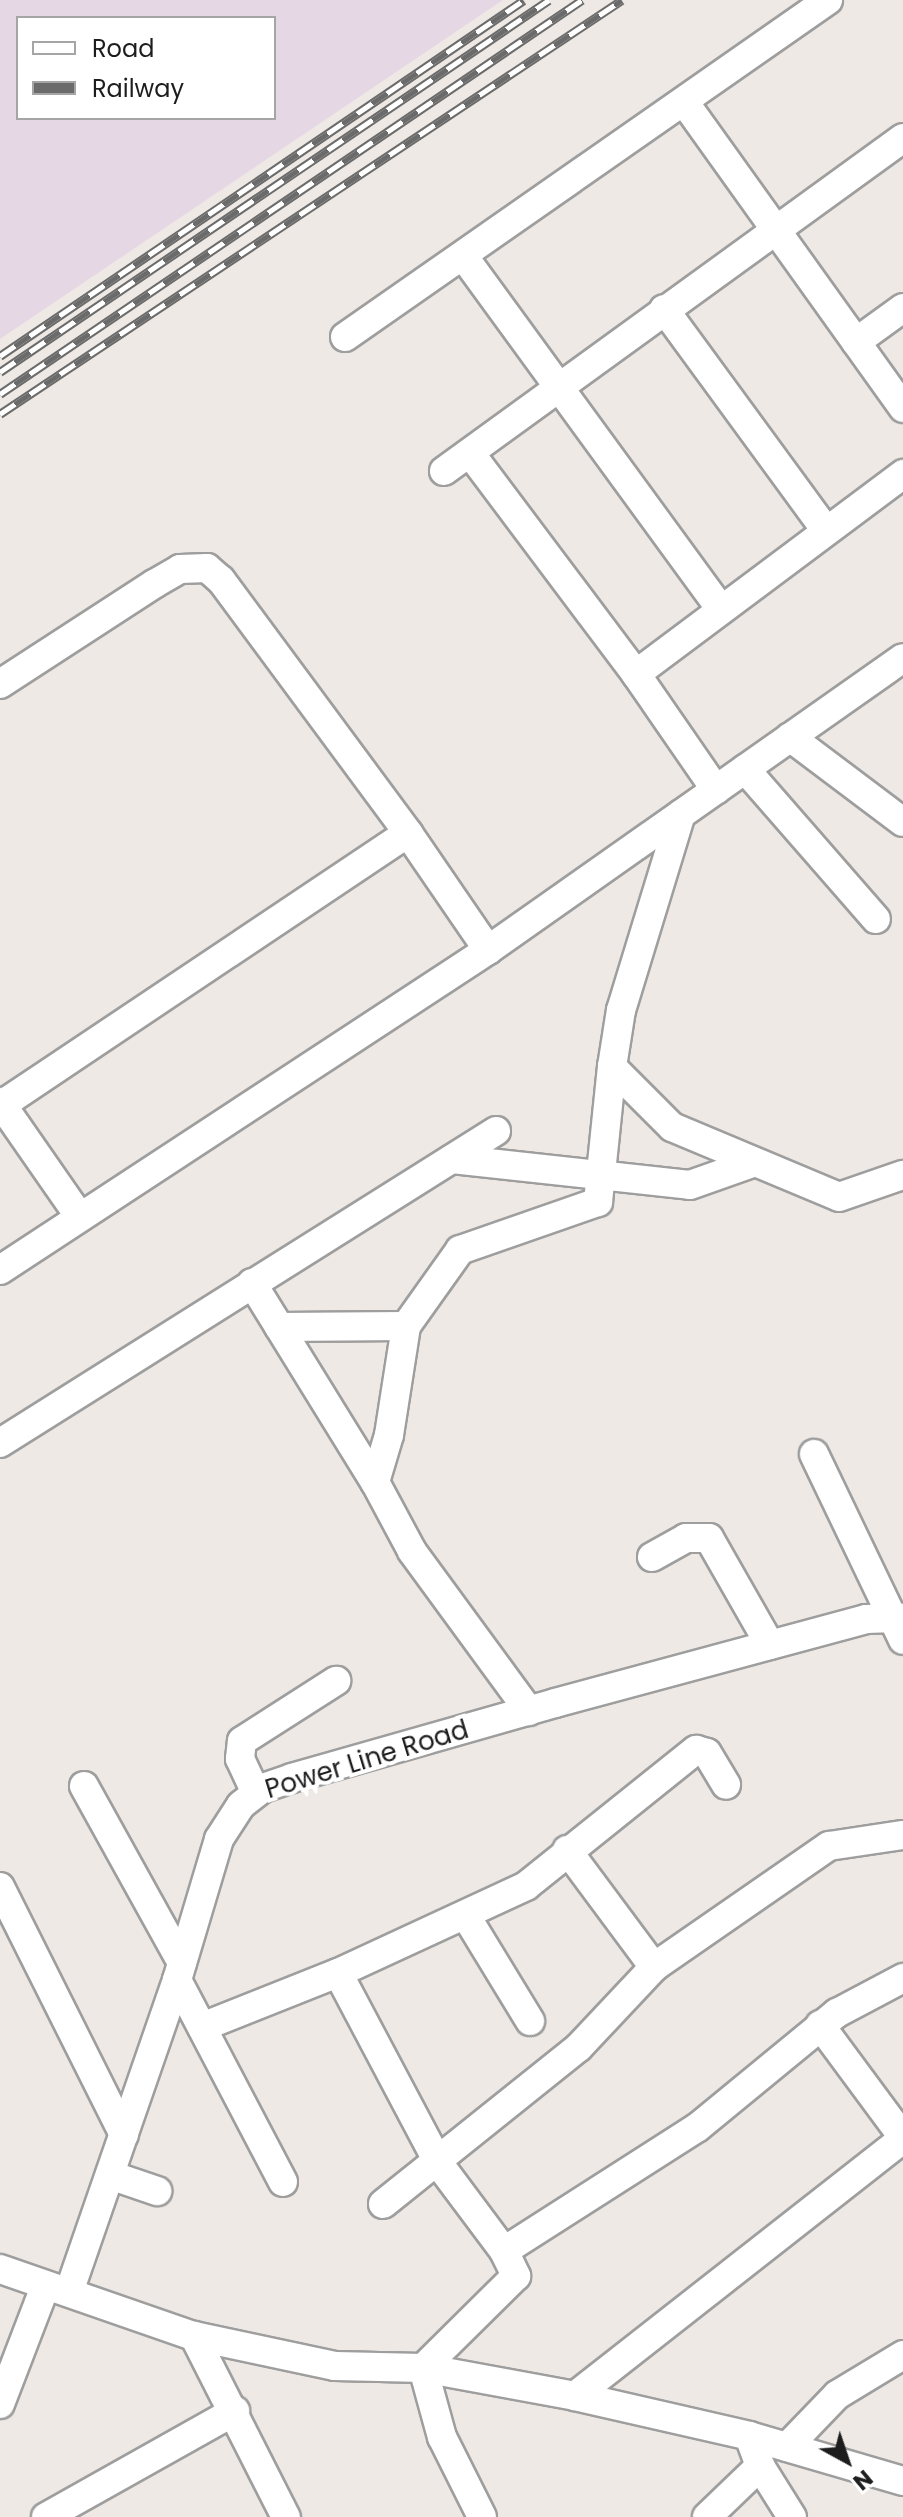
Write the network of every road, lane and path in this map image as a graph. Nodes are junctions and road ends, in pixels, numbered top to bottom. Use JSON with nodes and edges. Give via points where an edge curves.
{"nodes":[{"id":1,"x":828,"y":0,"type":"edge"},
{"id":2,"x":685,"y":103,"type":"junction"},
{"id":3,"x":903,"y":138,"type":"edge"},
{"id":4,"x":775,"y":227,"type":"junction"},
{"id":5,"x":464,"y":257,"type":"junction"},
{"id":6,"x":903,"y":308,"type":"edge"},
{"id":7,"x":664,"y":309,"type":"junction"},
{"id":8,"x":345,"y":337,"type":"dead end"},
{"id":9,"x":856,"y":342,"type":"junction"},
{"id":10,"x":557,"y":385,"type":"junction"},
{"id":11,"x":903,"y":408,"type":"edge"},
{"id":12,"x":470,"y":453,"type":"junction"},
{"id":13,"x":444,"y":471,"type":"dead end"},
{"id":14,"x":903,"y":474,"type":"edge"},
{"id":15,"x":826,"y":530,"type":"junction"},
{"id":16,"x":719,"y":607,"type":"junction"},
{"id":17,"x":903,"y":658,"type":"edge"},
{"id":18,"x":636,"y":674,"type":"junction"},
{"id":19,"x":0,"y":684,"type":"edge"},
{"id":20,"x":790,"y":737,"type":"junction"},
{"id":21,"x":745,"y":769,"type":"junction"},
{"id":22,"x":716,"y":790,"type":"junction"},
{"id":23,"x":681,"y":814,"type":"junction"},
{"id":24,"x":903,"y":822,"type":"edge"},
{"id":25,"x":408,"y":833,"type":"junction"},
{"id":26,"x":876,"y":919,"type":"dead end"},
{"id":27,"x":488,"y":950,"type":"junction"},
{"id":28,"x":612,"y":1067,"type":"junction"},
{"id":29,"x":1,"y":1104,"type":"edge"},
{"id":30,"x":496,"y":1131,"type":"dead end"},
{"id":31,"x":452,"y":1159,"type":"junction"},
{"id":32,"x":752,"y":1163,"type":"junction"},
{"id":33,"x":903,"y":1175,"type":"edge"},
{"id":34,"x":601,"y":1177,"type":"junction"},
{"id":35,"x":80,"y":1217,"type":"junction"},
{"id":36,"x":0,"y":1270,"type":"edge"},
{"id":37,"x":252,"y":1283,"type":"junction"},
{"id":38,"x":406,"y":1326,"type":"junction"},
{"id":39,"x":279,"y":1327,"type":"junction"},
{"id":40,"x":0,"y":1443,"type":"edge"},
{"id":41,"x":814,"y":1454,"type":"dead end"},
{"id":42,"x":375,"y":1482,"type":"junction"},
{"id":43,"x":652,"y":1557,"type":"dead end"},
{"id":44,"x":900,"y":1624,"type":"edge"},
{"id":45,"x":770,"y":1645,"type":"junction"},
{"id":46,"x":336,"y":1681,"type":"dead end"},
{"id":47,"x":529,"y":1711,"type":"junction"},
{"id":48,"x":726,"y":1785,"type":"dead end"},
{"id":49,"x":84,"y":1786,"type":"dead end"},
{"id":50,"x":256,"y":1793,"type":"junction"},
{"id":51,"x":903,"y":1835,"type":"edge"},
{"id":52,"x":567,"y":1850,"type":"junction"},
{"id":53,"x":0,"y":1887,"type":"edge"},
{"id":54,"x":466,"y":1916,"type":"junction"},
{"id":55,"x":654,"y":1967,"type":"junction"},
{"id":56,"x":180,"y":1972,"type":"junction"},
{"id":57,"x":338,"y":1973,"type":"junction"},
{"id":58,"x":903,"y":1978,"type":"edge"},
{"id":59,"x":530,"y":2021,"type":"dead end"},
{"id":60,"x":820,"y":2025,"type":"junction"},
{"id":61,"x":202,"y":2027,"type":"junction"},
{"id":62,"x":124,"y":2135,"type":"junction"},
{"id":63,"x":902,"y":2141,"type":"edge"},
{"id":64,"x":439,"y":2164,"type":"junction"},
{"id":65,"x":110,"y":2175,"type":"junction"},
{"id":66,"x":283,"y":2182,"type":"dead end"},
{"id":67,"x":157,"y":2191,"type":"dead end"},
{"id":68,"x":383,"y":2204,"type":"dead end"},
{"id":69,"x":504,"y":2251,"type":"junction"},
{"id":70,"x":0,"y":2269,"type":"edge"},
{"id":71,"x":57,"y":2289,"type":"junction"},
{"id":72,"x":194,"y":2336,"type":"junction"},
{"id":73,"x":903,"y":2355,"type":"edge"},
{"id":74,"x":423,"y":2368,"type":"junction"},
{"id":75,"x":5,"y":2378,"type":"edge"},
{"id":76,"x":575,"y":2396,"type":"junction"},
{"id":77,"x":0,"y":2404,"type":"edge"},
{"id":78,"x":235,"y":2411,"type":"junction"},
{"id":79,"x":749,"y":2436,"type":"junction"},
{"id":80,"x":787,"y":2447,"type":"junction"},
{"id":81,"x":760,"y":2466,"type":"junction"},
{"id":82,"x":903,"y":2481,"type":"edge"},
{"id":83,"x":46,"y":2517,"type":"edge"},
{"id":84,"x":286,"y":2517,"type":"edge"},
{"id":85,"x":482,"y":2517,"type":"edge"},
{"id":86,"x":707,"y":2517,"type":"edge"},
{"id":87,"x":792,"y":2517,"type":"edge"}],
"edges":[{"from":1,"to":2,"type":"street"},
{"from":2,"to":4,"type":"street"},
{"from":2,"to":5,"type":"street"},
{"from":3,"to":4,"type":"street"},
{"from":4,"to":7,"type":"street"},
{"from":4,"to":9,"type":"street"},
{"from":5,"to":8,"type":"street"},
{"from":5,"to":10,"type":"street"},
{"from":6,"to":9,"type":"street"},
{"from":7,"to":10,"type":"street"},
{"from":7,"to":15,"type":"street"},
{"from":9,"to":11,"type":"street"},
{"from":10,"to":12,"type":"street"},
{"from":10,"to":16,"type":"street"},
{"from":12,"to":13,"type":"street"},
{"from":12,"to":18,"type":"street"},
{"from":14,"to":15,"type":"street"},
{"from":15,"to":16,"type":"street"},
{"from":16,"to":18,"type":"street"},
{"from":17,"to":20,"type":"street"},
{"from":18,"to":22,"type":"street"},
{"from":19,"to":25,"type":"street","via":[[180,569],[207,568]]},
{"from":20,"to":21,"type":"street"},
{"from":20,"to":24,"type":"street"},
{"from":21,"to":22,"type":"street"},
{"from":21,"to":26,"type":"street"},
{"from":22,"to":23,"type":"street"},
{"from":23,"to":27,"type":"street"},
{"from":23,"to":28,"type":"street","via":[[621,1010]]},
{"from":25,"to":27,"type":"street"},
{"from":25,"to":29,"type":"street"},
{"from":27,"to":35,"type":"street"},
{"from":28,"to":32,"type":"street","via":[[672,1127]]},
{"from":28,"to":34,"type":"street"},
{"from":29,"to":35,"type":"street"},
{"from":30,"to":31,"type":"street"},
{"from":31,"to":34,"type":"street"},
{"from":31,"to":37,"type":"street"},
{"from":32,"to":33,"type":"street","via":[[839,1197]]},
{"from":32,"to":34,"type":"street","via":[[690,1185]]},
{"from":34,"to":38,"type":"street","via":[[598,1202],[460,1250]]},
{"from":35,"to":36,"type":"street"},
{"from":37,"to":39,"type":"street"},
{"from":37,"to":40,"type":"street"},
{"from":38,"to":39,"type":"street"},
{"from":38,"to":42,"type":"street","via":[[389,1435]]},
{"from":39,"to":42,"type":"street"},
{"from":41,"to":44,"type":"street"},
{"from":42,"to":47,"type":"street","via":[[412,1551]]},
{"from":43,"to":45,"type":"street","via":[[686,1538],[709,1538]]},
{"from":44,"to":45,"type":"street","name":"Power Line Road"},
{"from":45,"to":47,"type":"street","name":"Power Line Road"},
{"from":46,"to":50,"type":"street","via":[[242,1741],[240,1759]]},
{"from":47,"to":50,"type":"street","name":"Power Line Road"},
{"from":48,"to":52,"type":"street","via":[[707,1753],[696,1750]]},
{"from":49,"to":56,"type":"street"},
{"from":50,"to":56,"type":"street","name":"Power Line Road","via":[[241,1805],[219,1839]]},
{"from":51,"to":55,"type":"street","via":[[829,1846]]},
{"from":52,"to":54,"type":"street","via":[[526,1886]]},
{"from":52,"to":55,"type":"street"},
{"from":53,"to":62,"type":"street"},
{"from":54,"to":57,"type":"street"},
{"from":54,"to":59,"type":"street"},
{"from":55,"to":64,"type":"street","via":[[579,2047]]},
{"from":56,"to":61,"type":"street"},
{"from":56,"to":62,"type":"street","name":"Power Line Road"},
{"from":57,"to":61,"type":"street"},
{"from":57,"to":64,"type":"street"},
{"from":58,"to":60,"type":"street"},
{"from":60,"to":63,"type":"street"},
{"from":60,"to":69,"type":"street","via":[[698,2127]]},
{"from":61,"to":66,"type":"street"},
{"from":62,"to":65,"type":"street","name":"Power Line Road"},
{"from":63,"to":76,"type":"street"},
{"from":64,"to":68,"type":"street"},
{"from":64,"to":69,"type":"street"},
{"from":65,"to":67,"type":"street"},
{"from":65,"to":71,"type":"street","name":"Power Line Road"},
{"from":69,"to":74,"type":"street","via":[[516,2276]]},
{"from":70,"to":71,"type":"street"},
{"from":71,"to":72,"type":"street"},
{"from":71,"to":75,"type":"street","name":"Power Line Road"},
{"from":72,"to":74,"type":"street","via":[[335,2366]]},
{"from":72,"to":78,"type":"street"},
{"from":73,"to":80,"type":"street","via":[[837,2395]]},
{"from":74,"to":76,"type":"street"},
{"from":74,"to":85,"type":"street","via":[[442,2437]]},
{"from":75,"to":77,"type":"street","name":"Power Line Road"},
{"from":76,"to":79,"type":"street"},
{"from":78,"to":83,"type":"street"},
{"from":78,"to":84,"type":"street"},
{"from":79,"to":80,"type":"street"},
{"from":79,"to":81,"type":"street"},
{"from":80,"to":82,"type":"street"},
{"from":81,"to":86,"type":"street"},
{"from":81,"to":87,"type":"street"}]}
